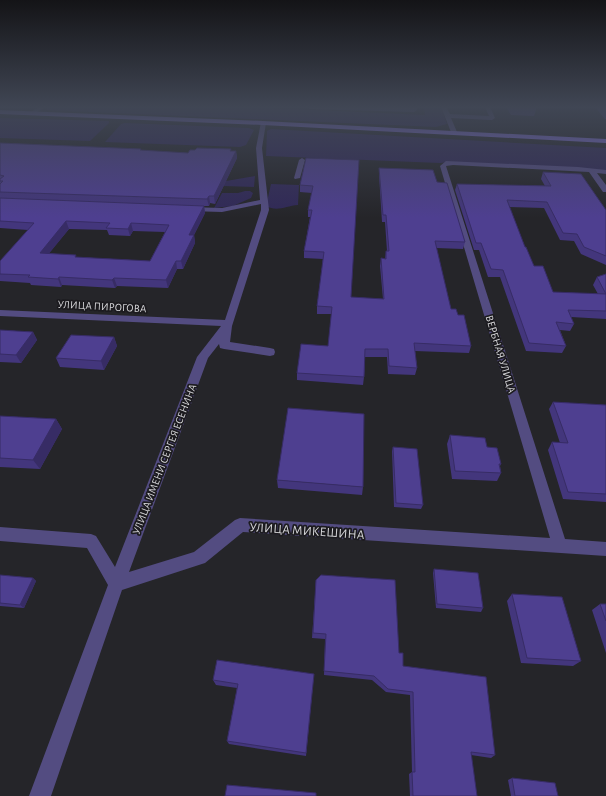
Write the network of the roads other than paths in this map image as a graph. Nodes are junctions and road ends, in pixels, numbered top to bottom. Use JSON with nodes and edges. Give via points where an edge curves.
{"nodes":[{"id":1,"x":260,"y":144,"type":"edge"},
{"id":2,"x":302,"y":160,"type":"dead end"},
{"id":3,"x":592,"y":172,"type":"junction"},
{"id":4,"x":606,"y":172,"type":"edge"},
{"id":5,"x":297,"y":178,"type":"dead end"},
{"id":6,"x":606,"y":190,"type":"edge"},
{"id":7,"x":265,"y":201,"type":"junction"},
{"id":8,"x":183,"y":209,"type":"edge"},
{"id":9,"x":0,"y":314,"type":"edge"},
{"id":10,"x":229,"y":323,"type":"junction"},
{"id":11,"x":270,"y":352,"type":"dead end"},
{"id":12,"x":0,"y":534,"type":"edge"},
{"id":13,"x":560,"y":546,"type":"junction"},
{"id":14,"x":606,"y":549,"type":"edge"},
{"id":15,"x":116,"y":584,"type":"junction"},
{"id":16,"x":40,"y":796,"type":"edge"}],
"edges":[{"from":1,"to":7,"type":"street","name":"УЛИЦА ИМЕНИ СЕРГЕЯ ЕСЕНИНА"},
{"from":2,"to":5,"type":"street"},
{"from":3,"to":4,"type":"street"},
{"from":3,"to":6,"type":"street"},
{"from":3,"to":13,"type":"street","name":"ВЕРБНАЯ УЛИЦА","via":[[578,169],[446,163],[443,166]]},
{"from":7,"to":8,"type":"street","via":[[222,210]]},
{"from":7,"to":10,"type":"street","name":"УЛИЦА ИМЕНИ СЕРГЕЯ ЕСЕНИНА","via":[[262,219]]},
{"from":9,"to":10,"type":"street","name":"УЛИЦА ПИРОГОВА"},
{"from":10,"to":11,"type":"street","via":[[224,345]]},
{"from":10,"to":15,"type":"street","name":"УЛИЦА ИМЕНИ СЕРГЕЯ ЕСЕНИНА","via":[[203,357]]},
{"from":12,"to":15,"type":"street","via":[[91,541]]},
{"from":13,"to":14,"type":"street","name":"УЛИЦА МИКЕШИНА"},
{"from":13,"to":15,"type":"street","name":"УЛИЦА МИКЕШИНА","via":[[240,525],[199,558]]},
{"from":15,"to":16,"type":"street","name":"УЛИЦА ИМЕНИ СЕРГЕЯ ЕСЕНИНА"}]}
